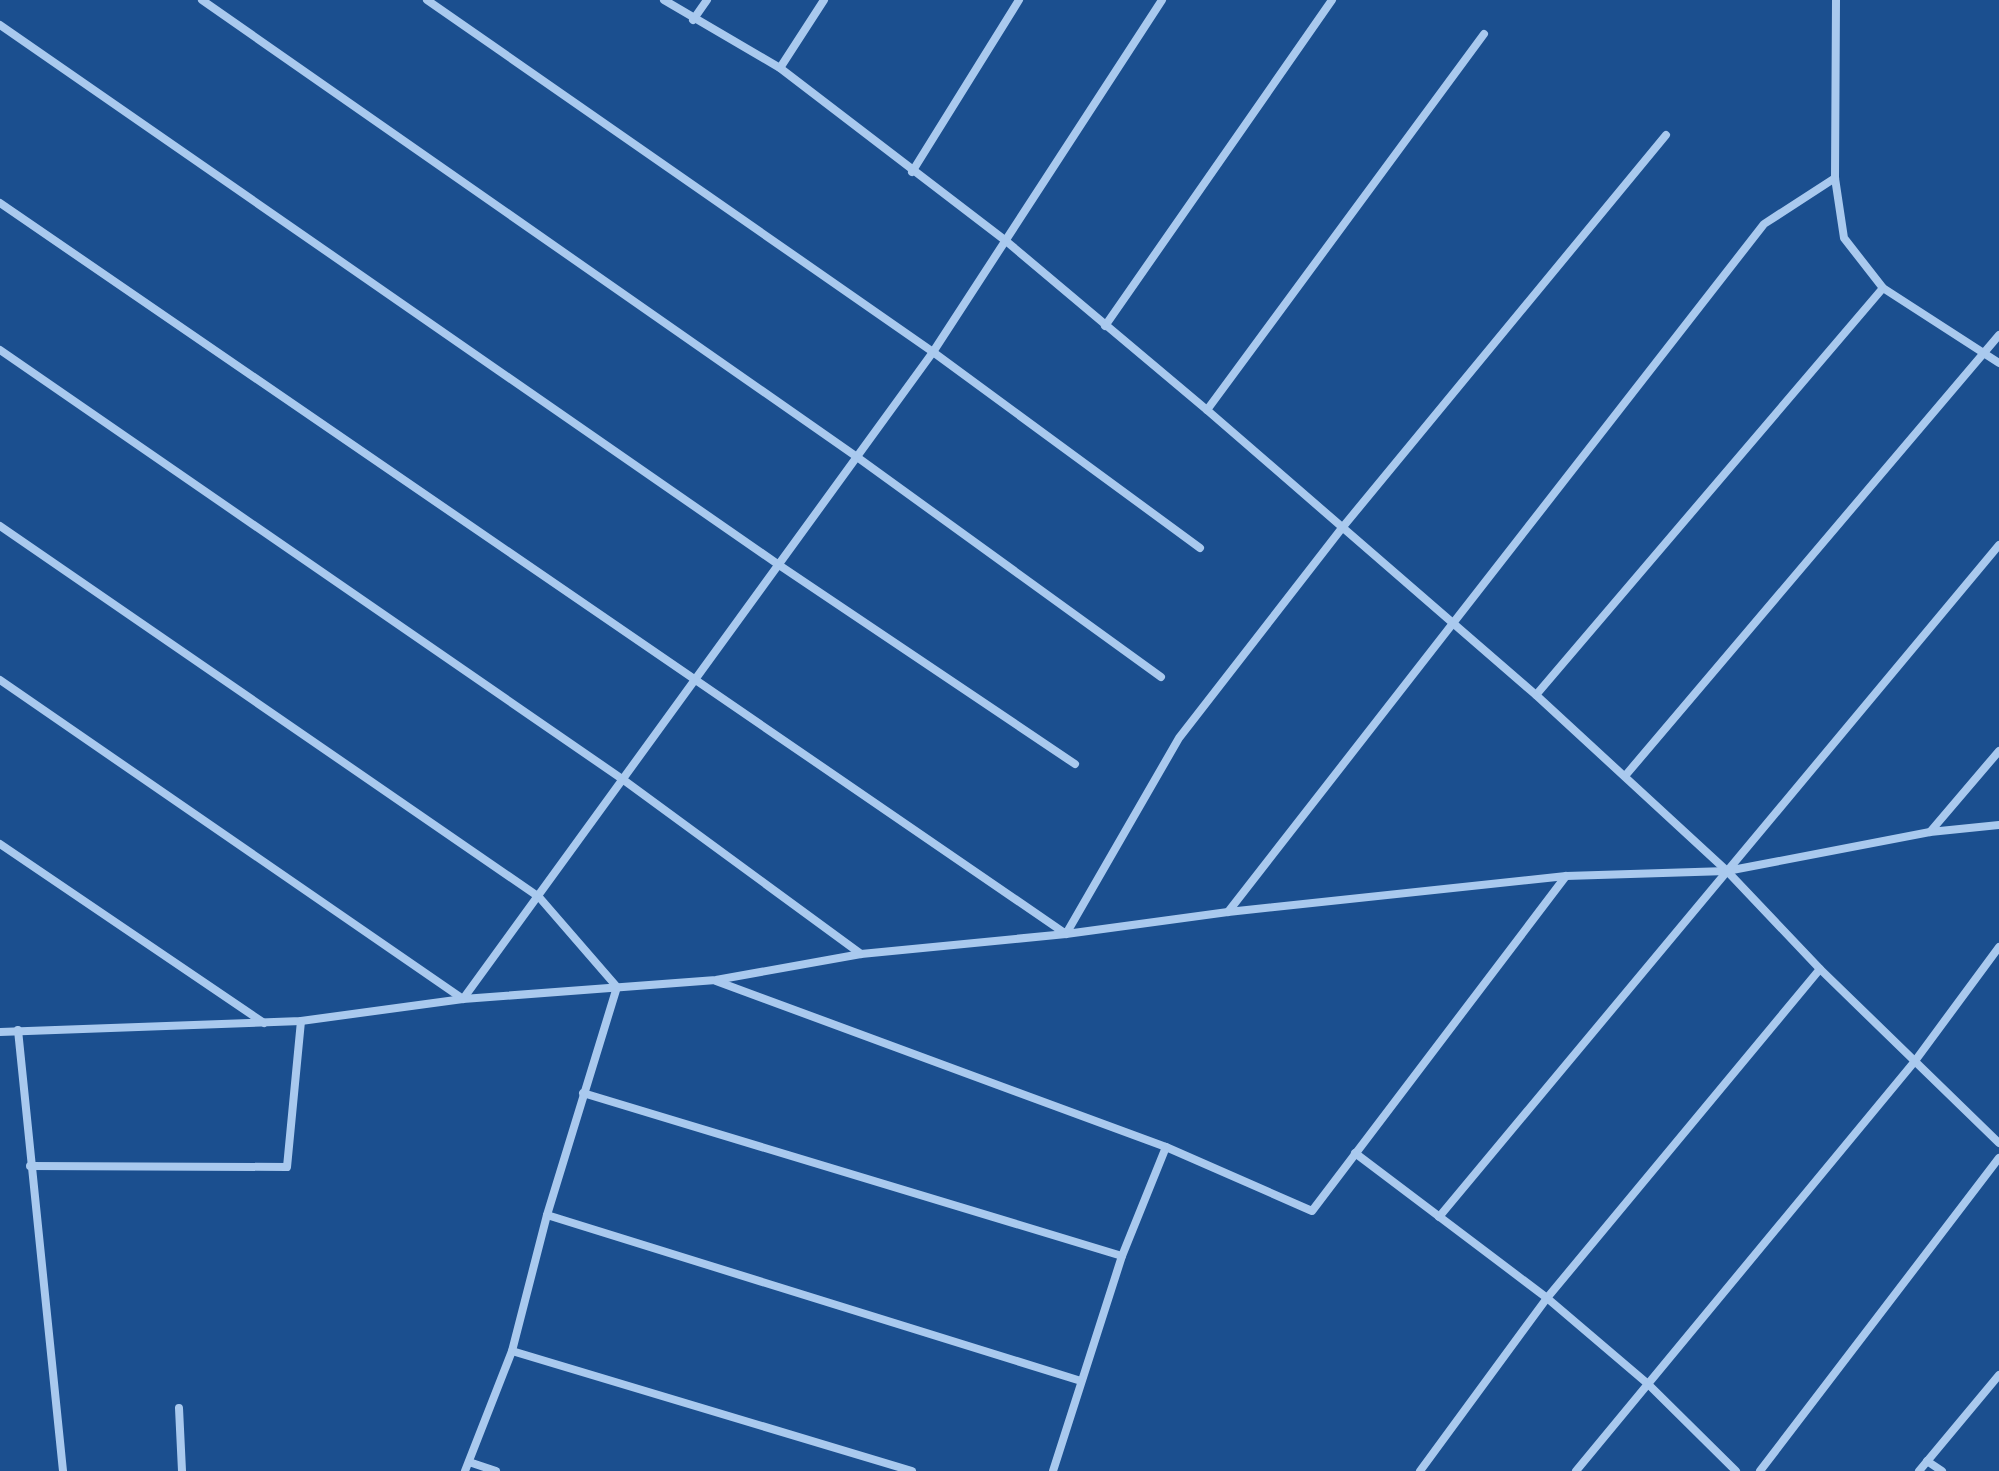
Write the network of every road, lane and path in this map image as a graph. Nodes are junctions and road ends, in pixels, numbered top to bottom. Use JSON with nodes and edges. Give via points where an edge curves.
{"nodes":[{"id":1,"x":202,"y":0,"type":"edge"},
{"id":2,"x":427,"y":0,"type":"edge"},
{"id":3,"x":664,"y":0,"type":"edge"},
{"id":4,"x":707,"y":0,"type":"edge"},
{"id":5,"x":824,"y":0,"type":"edge"},
{"id":6,"x":1019,"y":0,"type":"edge"},
{"id":7,"x":1162,"y":0,"type":"edge"},
{"id":8,"x":1332,"y":0,"type":"edge"},
{"id":9,"x":1836,"y":0,"type":"edge"},
{"id":10,"x":693,"y":20,"type":"junction"},
{"id":11,"x":0,"y":25,"type":"edge"},
{"id":12,"x":1484,"y":34,"type":"dead end"},
{"id":13,"x":780,"y":68,"type":"junction"},
{"id":14,"x":1666,"y":135,"type":"dead end"},
{"id":15,"x":912,"y":172,"type":"junction"},
{"id":16,"x":1835,"y":178,"type":"junction"},
{"id":17,"x":0,"y":203,"type":"edge"},
{"id":18,"x":1006,"y":241,"type":"junction"},
{"id":19,"x":1883,"y":288,"type":"junction"},
{"id":20,"x":1105,"y":326,"type":"junction"},
{"id":21,"x":1999,"y":335,"type":"edge"},
{"id":22,"x":0,"y":350,"type":"edge"},
{"id":23,"x":933,"y":352,"type":"junction"},
{"id":24,"x":1984,"y":352,"type":"junction"},
{"id":25,"x":1999,"y":363,"type":"edge"},
{"id":26,"x":1207,"y":410,"type":"junction"},
{"id":27,"x":857,"y":457,"type":"junction"},
{"id":28,"x":0,"y":526,"type":"edge"},
{"id":29,"x":1342,"y":528,"type":"junction"},
{"id":30,"x":1999,"y":545,"type":"edge"},
{"id":31,"x":1200,"y":548,"type":"dead end"},
{"id":32,"x":779,"y":565,"type":"junction"},
{"id":33,"x":1451,"y":623,"type":"junction"},
{"id":34,"x":1161,"y":677,"type":"dead end"},
{"id":35,"x":0,"y":680,"type":"edge"},
{"id":36,"x":697,"y":680,"type":"junction"},
{"id":37,"x":1536,"y":695,"type":"junction"},
{"id":38,"x":1999,"y":751,"type":"edge"},
{"id":39,"x":1075,"y":764,"type":"dead end"},
{"id":40,"x":1625,"y":776,"type":"junction"},
{"id":41,"x":625,"y":781,"type":"junction"},
{"id":42,"x":1999,"y":825,"type":"edge"},
{"id":43,"x":1930,"y":832,"type":"junction"},
{"id":44,"x":0,"y":844,"type":"edge"},
{"id":45,"x":1727,"y":871,"type":"junction"},
{"id":46,"x":1566,"y":876,"type":"junction"},
{"id":47,"x":539,"y":897,"type":"junction"},
{"id":48,"x":1228,"y":912,"type":"junction"},
{"id":49,"x":1066,"y":934,"type":"junction"},
{"id":50,"x":1999,"y":947,"type":"edge"},
{"id":51,"x":861,"y":954,"type":"junction"},
{"id":52,"x":1820,"y":969,"type":"junction"},
{"id":53,"x":716,"y":980,"type":"junction"},
{"id":54,"x":617,"y":987,"type":"junction"},
{"id":55,"x":463,"y":999,"type":"junction"},
{"id":56,"x":301,"y":1021,"type":"junction"},
{"id":57,"x":265,"y":1024,"type":"junction"},
{"id":58,"x":18,"y":1030,"type":"junction"},
{"id":59,"x":0,"y":1032,"type":"edge"},
{"id":60,"x":1915,"y":1061,"type":"junction"},
{"id":61,"x":583,"y":1093,"type":"junction"},
{"id":62,"x":1999,"y":1143,"type":"edge"},
{"id":63,"x":1166,"y":1147,"type":"junction"},
{"id":64,"x":1355,"y":1153,"type":"junction"},
{"id":65,"x":1999,"y":1158,"type":"edge"},
{"id":66,"x":30,"y":1166,"type":"junction"},
{"id":67,"x":547,"y":1215,"type":"junction"},
{"id":68,"x":1439,"y":1217,"type":"junction"},
{"id":69,"x":1122,"y":1256,"type":"junction"},
{"id":70,"x":1547,"y":1298,"type":"junction"},
{"id":71,"x":512,"y":1351,"type":"junction"},
{"id":72,"x":1999,"y":1375,"type":"edge"},
{"id":73,"x":1081,"y":1381,"type":"junction"},
{"id":74,"x":1648,"y":1384,"type":"junction"},
{"id":75,"x":179,"y":1408,"type":"dead end"},
{"id":76,"x":1927,"y":1461,"type":"junction"},
{"id":77,"x":467,"y":1466,"type":"edge"},
{"id":78,"x":63,"y":1471,"type":"edge"},
{"id":79,"x":182,"y":1471,"type":"edge"},
{"id":80,"x":496,"y":1471,"type":"edge"},
{"id":81,"x":912,"y":1471,"type":"edge"},
{"id":82,"x":1053,"y":1471,"type":"edge"},
{"id":83,"x":1420,"y":1471,"type":"edge"},
{"id":84,"x":1576,"y":1471,"type":"edge"},
{"id":85,"x":1736,"y":1471,"type":"edge"},
{"id":86,"x":1760,"y":1471,"type":"edge"},
{"id":87,"x":1919,"y":1471,"type":"edge"},
{"id":88,"x":1942,"y":1471,"type":"edge"}],
"edges":[{"from":1,"to":27,"type":"street"},
{"from":2,"to":23,"type":"street"},
{"from":3,"to":10,"type":"street"},
{"from":4,"to":10,"type":"street"},
{"from":5,"to":13,"type":"street"},
{"from":6,"to":15,"type":"street"},
{"from":7,"to":18,"type":"street"},
{"from":8,"to":20,"type":"street"},
{"from":9,"to":16,"type":"street"},
{"from":10,"to":13,"type":"street"},
{"from":11,"to":32,"type":"street"},
{"from":12,"to":26,"type":"street"},
{"from":13,"to":15,"type":"street"},
{"from":14,"to":29,"type":"street"},
{"from":15,"to":18,"type":"street"},
{"from":16,"to":19,"type":"street","via":[[1844,238]]},
{"from":16,"to":33,"type":"street","via":[[1764,224]]},
{"from":17,"to":36,"type":"street"},
{"from":18,"to":20,"type":"street"},
{"from":18,"to":23,"type":"street"},
{"from":19,"to":24,"type":"street"},
{"from":19,"to":37,"type":"street"},
{"from":20,"to":26,"type":"street"},
{"from":21,"to":24,"type":"street"},
{"from":22,"to":41,"type":"street"},
{"from":23,"to":27,"type":"street"},
{"from":23,"to":31,"type":"street"},
{"from":24,"to":25,"type":"street"},
{"from":24,"to":40,"type":"street"},
{"from":26,"to":29,"type":"street"},
{"from":27,"to":32,"type":"street"},
{"from":27,"to":34,"type":"street"},
{"from":28,"to":47,"type":"street"},
{"from":29,"to":33,"type":"street"},
{"from":29,"to":49,"type":"street","via":[[1179,738]]},
{"from":30,"to":45,"type":"street"},
{"from":32,"to":36,"type":"street"},
{"from":32,"to":39,"type":"street"},
{"from":33,"to":37,"type":"street"},
{"from":33,"to":48,"type":"street"},
{"from":35,"to":55,"type":"street"},
{"from":36,"to":41,"type":"street"},
{"from":36,"to":49,"type":"street"},
{"from":37,"to":40,"type":"street"},
{"from":38,"to":43,"type":"street"},
{"from":40,"to":45,"type":"street"},
{"from":41,"to":47,"type":"street"},
{"from":41,"to":51,"type":"street"},
{"from":42,"to":43,"type":"street"},
{"from":43,"to":45,"type":"street"},
{"from":44,"to":57,"type":"street"},
{"from":45,"to":46,"type":"street"},
{"from":45,"to":52,"type":"street"},
{"from":45,"to":68,"type":"street"},
{"from":46,"to":48,"type":"street"},
{"from":46,"to":64,"type":"street"},
{"from":47,"to":54,"type":"street"},
{"from":47,"to":55,"type":"street"},
{"from":48,"to":49,"type":"street"},
{"from":49,"to":51,"type":"street"},
{"from":50,"to":60,"type":"street"},
{"from":51,"to":53,"type":"street"},
{"from":52,"to":60,"type":"street"},
{"from":52,"to":70,"type":"street"},
{"from":53,"to":54,"type":"street"},
{"from":53,"to":63,"type":"street"},
{"from":54,"to":55,"type":"street"},
{"from":54,"to":61,"type":"street"},
{"from":55,"to":56,"type":"street"},
{"from":56,"to":57,"type":"street"},
{"from":56,"to":66,"type":"street","via":[[287,1167]]},
{"from":57,"to":58,"type":"street"},
{"from":58,"to":59,"type":"street"},
{"from":58,"to":66,"type":"street"},
{"from":60,"to":62,"type":"street"},
{"from":60,"to":74,"type":"street"},
{"from":61,"to":67,"type":"street"},
{"from":61,"to":69,"type":"street"},
{"from":63,"to":64,"type":"street","via":[[1312,1211]]},
{"from":63,"to":69,"type":"street"},
{"from":64,"to":68,"type":"street"},
{"from":65,"to":86,"type":"street"},
{"from":66,"to":78,"type":"street"},
{"from":67,"to":71,"type":"street"},
{"from":67,"to":73,"type":"street"},
{"from":68,"to":70,"type":"street"},
{"from":69,"to":73,"type":"street"},
{"from":70,"to":74,"type":"street"},
{"from":70,"to":83,"type":"street"},
{"from":71,"to":77,"type":"street"},
{"from":71,"to":81,"type":"street"},
{"from":72,"to":76,"type":"street"},
{"from":73,"to":82,"type":"street"},
{"from":74,"to":84,"type":"street"},
{"from":74,"to":85,"type":"street"},
{"from":75,"to":79,"type":"street"},
{"from":76,"to":87,"type":"street"},
{"from":76,"to":88,"type":"street"},
{"from":77,"to":80,"type":"street"}]}
